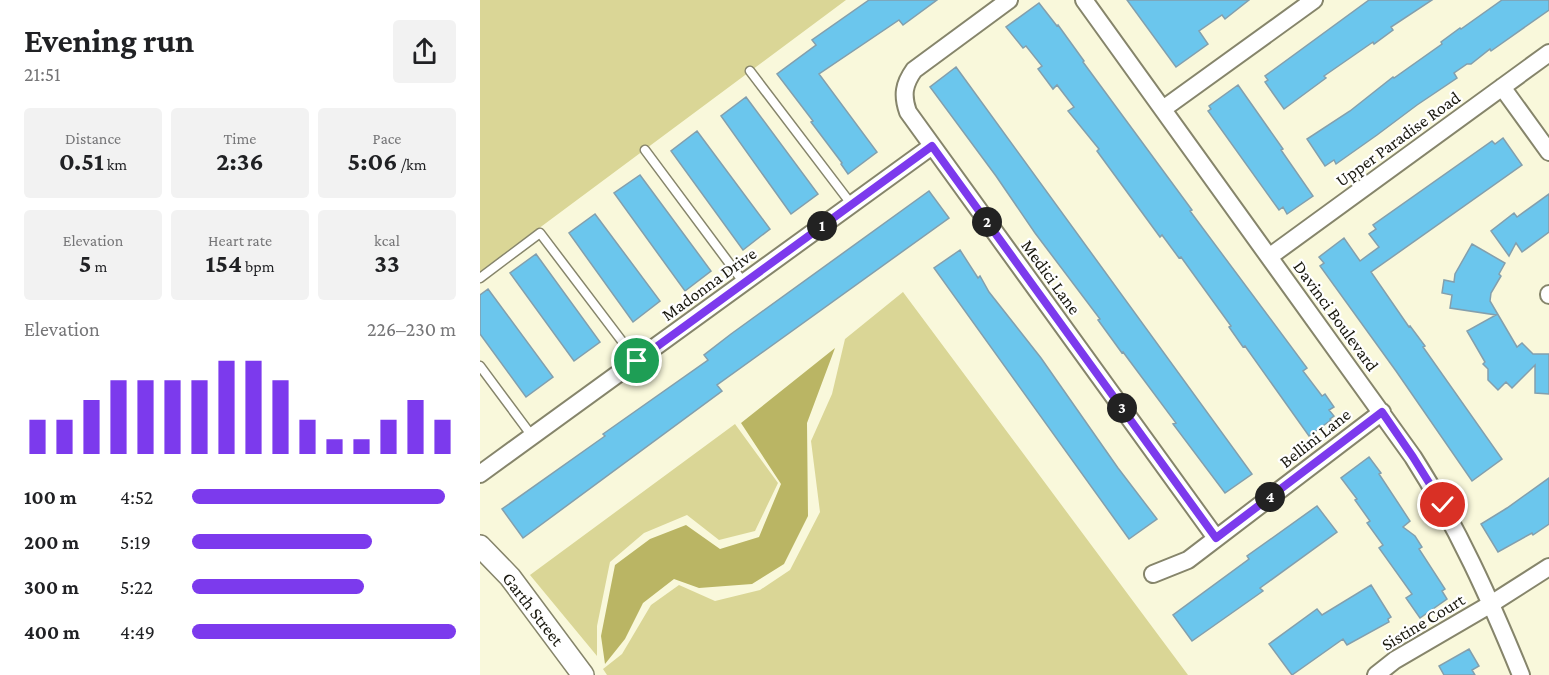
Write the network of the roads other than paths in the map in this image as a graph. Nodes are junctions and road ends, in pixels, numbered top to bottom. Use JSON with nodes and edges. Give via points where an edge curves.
{"nodes":[{"id":1,"x":1009,"y":0,"type":"edge"},
{"id":2,"x":1084,"y":0,"type":"edge"},
{"id":3,"x":1314,"y":0,"type":"edge"},
{"id":4,"x":1549,"y":54,"type":"edge"},
{"id":5,"x":750,"y":71,"type":"dead end"},
{"id":6,"x":1502,"y":87,"type":"junction"},
{"id":7,"x":1163,"y":109,"type":"junction"},
{"id":8,"x":932,"y":146,"type":"junction"},
{"id":9,"x":645,"y":150,"type":"dead end"},
{"id":10,"x":1549,"y":152,"type":"edge"},
{"id":11,"x":852,"y":205,"type":"junction"},
{"id":12,"x":1269,"y":257,"type":"junction"},
{"id":13,"x":480,"y":278,"type":"edge"},
{"id":14,"x":744,"y":283,"type":"junction"},
{"id":15,"x":637,"y":361,"type":"junction"},
{"id":16,"x":480,"y":366,"type":"edge"},
{"id":17,"x":1382,"y":412,"type":"junction"},
{"id":18,"x":532,"y":436,"type":"junction"},
{"id":19,"x":480,"y":474,"type":"edge"},
{"id":20,"x":1216,"y":538,"type":"junction"},
{"id":21,"x":480,"y":546,"type":"edge"},
{"id":22,"x":1549,"y":567,"type":"edge"},
{"id":23,"x":1153,"y":574,"type":"dead end"},
{"id":24,"x":1491,"y":604,"type":"junction"},
{"id":25,"x":583,"y":675,"type":"edge"},
{"id":26,"x":1376,"y":675,"type":"edge"},
{"id":27,"x":1521,"y":675,"type":"edge"}],
"edges":[{"from":1,"to":8,"type":"street","name":"Medici Lane","via":[[914,70],[907,80],[904,101],[908,112]]},
{"from":2,"to":7,"type":"street","name":"Davinci Boulevard"},
{"from":3,"to":7,"type":"street"},
{"from":4,"to":6,"type":"street","name":"Upper Paradise Road"},
{"from":5,"to":11,"type":"lane"},
{"from":6,"to":10,"type":"street"},
{"from":6,"to":12,"type":"street","name":"Upper Paradise Road"},
{"from":7,"to":12,"type":"street","name":"Davinci Boulevard"},
{"from":8,"to":11,"type":"street","name":"Madonna Drive"},
{"from":8,"to":20,"type":"street","name":"Medici Lane"},
{"from":9,"to":14,"type":"lane"},
{"from":11,"to":14,"type":"street","name":"Madonna Drive"},
{"from":12,"to":17,"type":"street","name":"Davinci Boulevard"},
{"from":13,"to":15,"type":"lane","via":[[540,233]]},
{"from":14,"to":15,"type":"street","name":"Madonna Drive"},
{"from":15,"to":18,"type":"street","name":"Madonna Drive"},
{"from":16,"to":18,"type":"lane"},
{"from":17,"to":20,"type":"street","name":"Bellini Lane"},
{"from":17,"to":24,"type":"street","name":"Davinci Boulevard","via":[[1443,505]]},
{"from":18,"to":19,"type":"street","name":"Madonna Drive"},
{"from":20,"to":23,"type":"street","name":"Bellini Lane","via":[[1188,560]]},
{"from":21,"to":25,"type":"street","name":"Garth Street","via":[[510,578]]},
{"from":22,"to":24,"type":"street","name":"Sistine Court"},
{"from":24,"to":26,"type":"street","name":"Sistine Court"},
{"from":24,"to":27,"type":"street","name":"Davinci Boulevard"}]}
